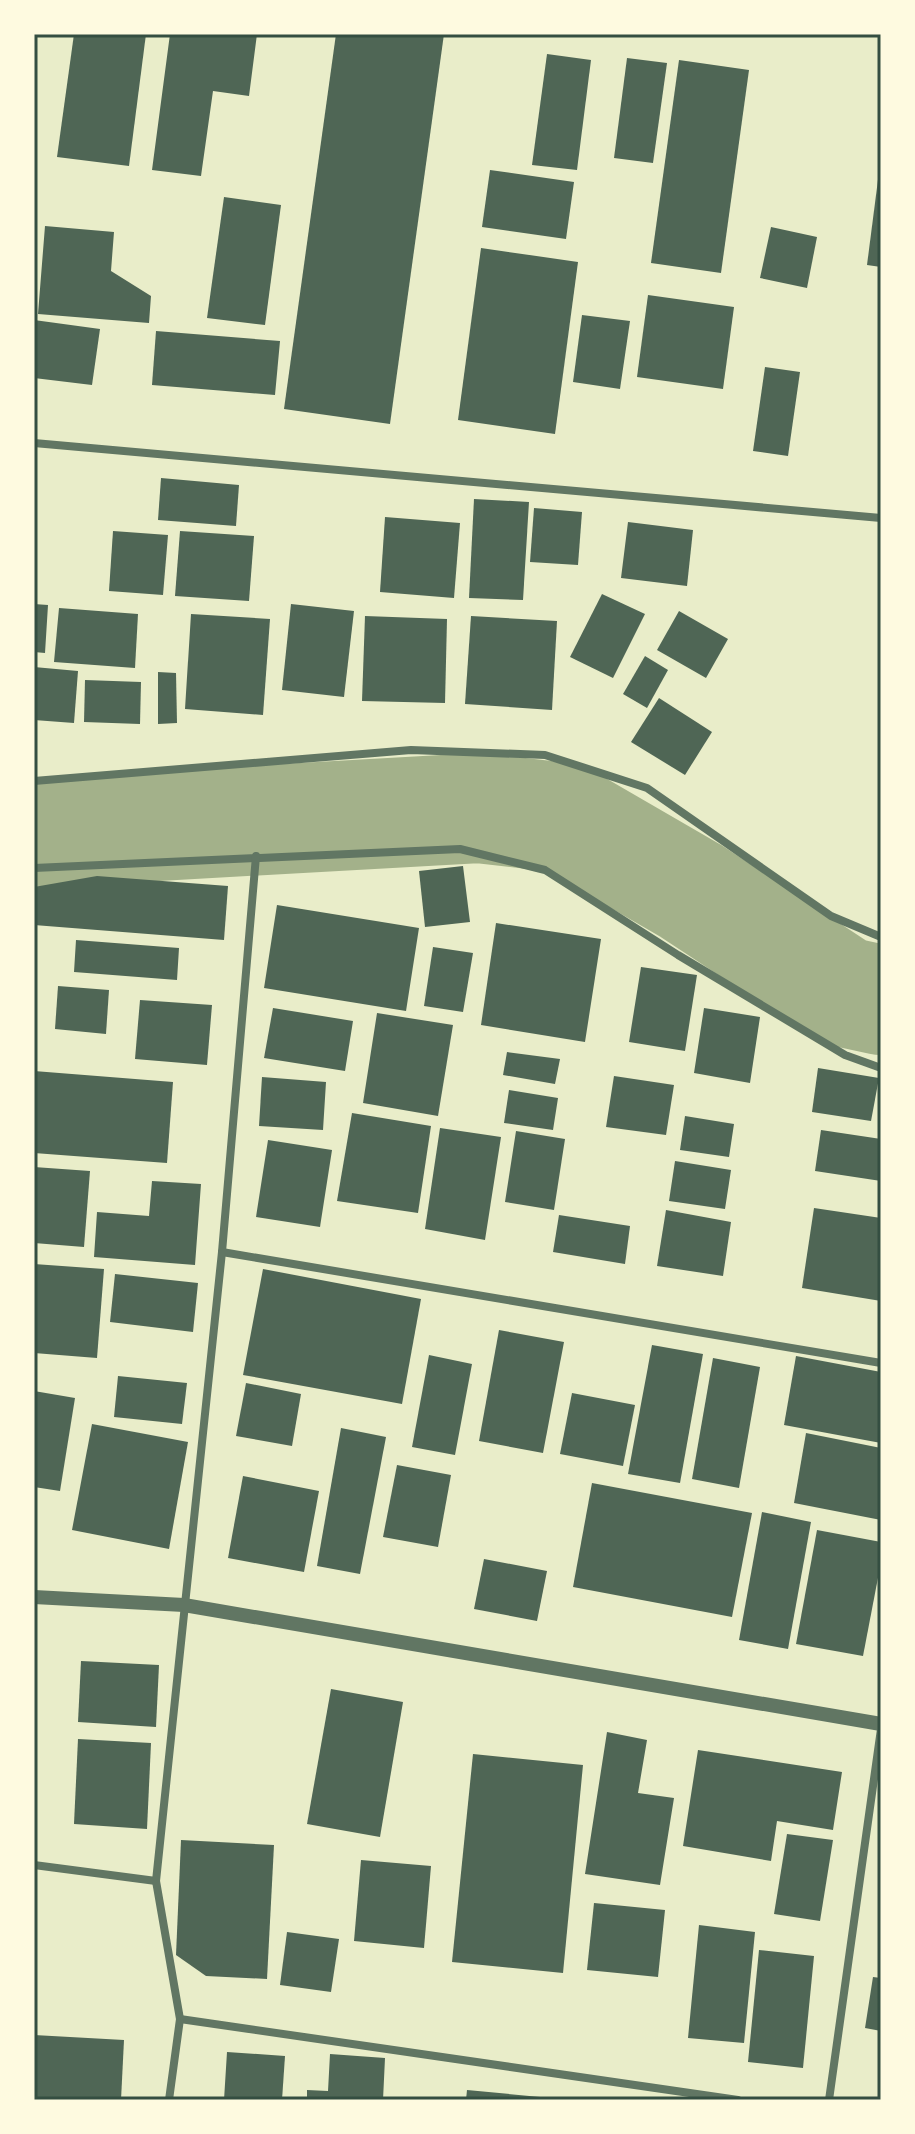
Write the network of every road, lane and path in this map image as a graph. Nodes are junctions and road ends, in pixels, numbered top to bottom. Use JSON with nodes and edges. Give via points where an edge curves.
{"nodes":[{"id":1,"x":34,"y":443,"type":"edge"},
{"id":2,"x":881,"y":518,"type":"edge"},
{"id":3,"x":34,"y":781,"type":"edge"},
{"id":4,"x":256,"y":856,"type":"junction"},
{"id":5,"x":34,"y":868,"type":"edge"},
{"id":6,"x":881,"y":937,"type":"edge"},
{"id":7,"x":881,"y":1068,"type":"edge"},
{"id":8,"x":222,"y":1252,"type":"junction"},
{"id":9,"x":881,"y":1363,"type":"edge"},
{"id":10,"x":34,"y":1597,"type":"edge"},
{"id":11,"x":184,"y":1605,"type":"junction"},
{"id":12,"x":881,"y":1726,"type":"edge"},
{"id":13,"x":34,"y":1865,"type":"edge"},
{"id":14,"x":156,"y":1881,"type":"junction"},
{"id":15,"x":180,"y":2019,"type":"junction"},
{"id":16,"x":169,"y":2100,"type":"edge"},
{"id":17,"x":738,"y":2100,"type":"edge"},
{"id":18,"x":829,"y":2100,"type":"edge"}],
"edges":[{"from":1,"to":2,"type":"street"},
{"from":3,"to":6,"type":"street","via":[[411,750],[545,755],[647,788],[831,916]]},
{"from":4,"to":5,"type":"street"},
{"from":4,"to":7,"type":"street","via":[[460,849],[545,870],[845,1055]]},
{"from":4,"to":8,"type":"street"},
{"from":8,"to":9,"type":"street"},
{"from":8,"to":11,"type":"street"},
{"from":10,"to":11,"type":"street"},
{"from":11,"to":12,"type":"street"},
{"from":11,"to":14,"type":"street"},
{"from":12,"to":18,"type":"street"},
{"from":13,"to":14,"type":"street"},
{"from":14,"to":15,"type":"street"},
{"from":15,"to":16,"type":"street"},
{"from":15,"to":17,"type":"street"}]}
